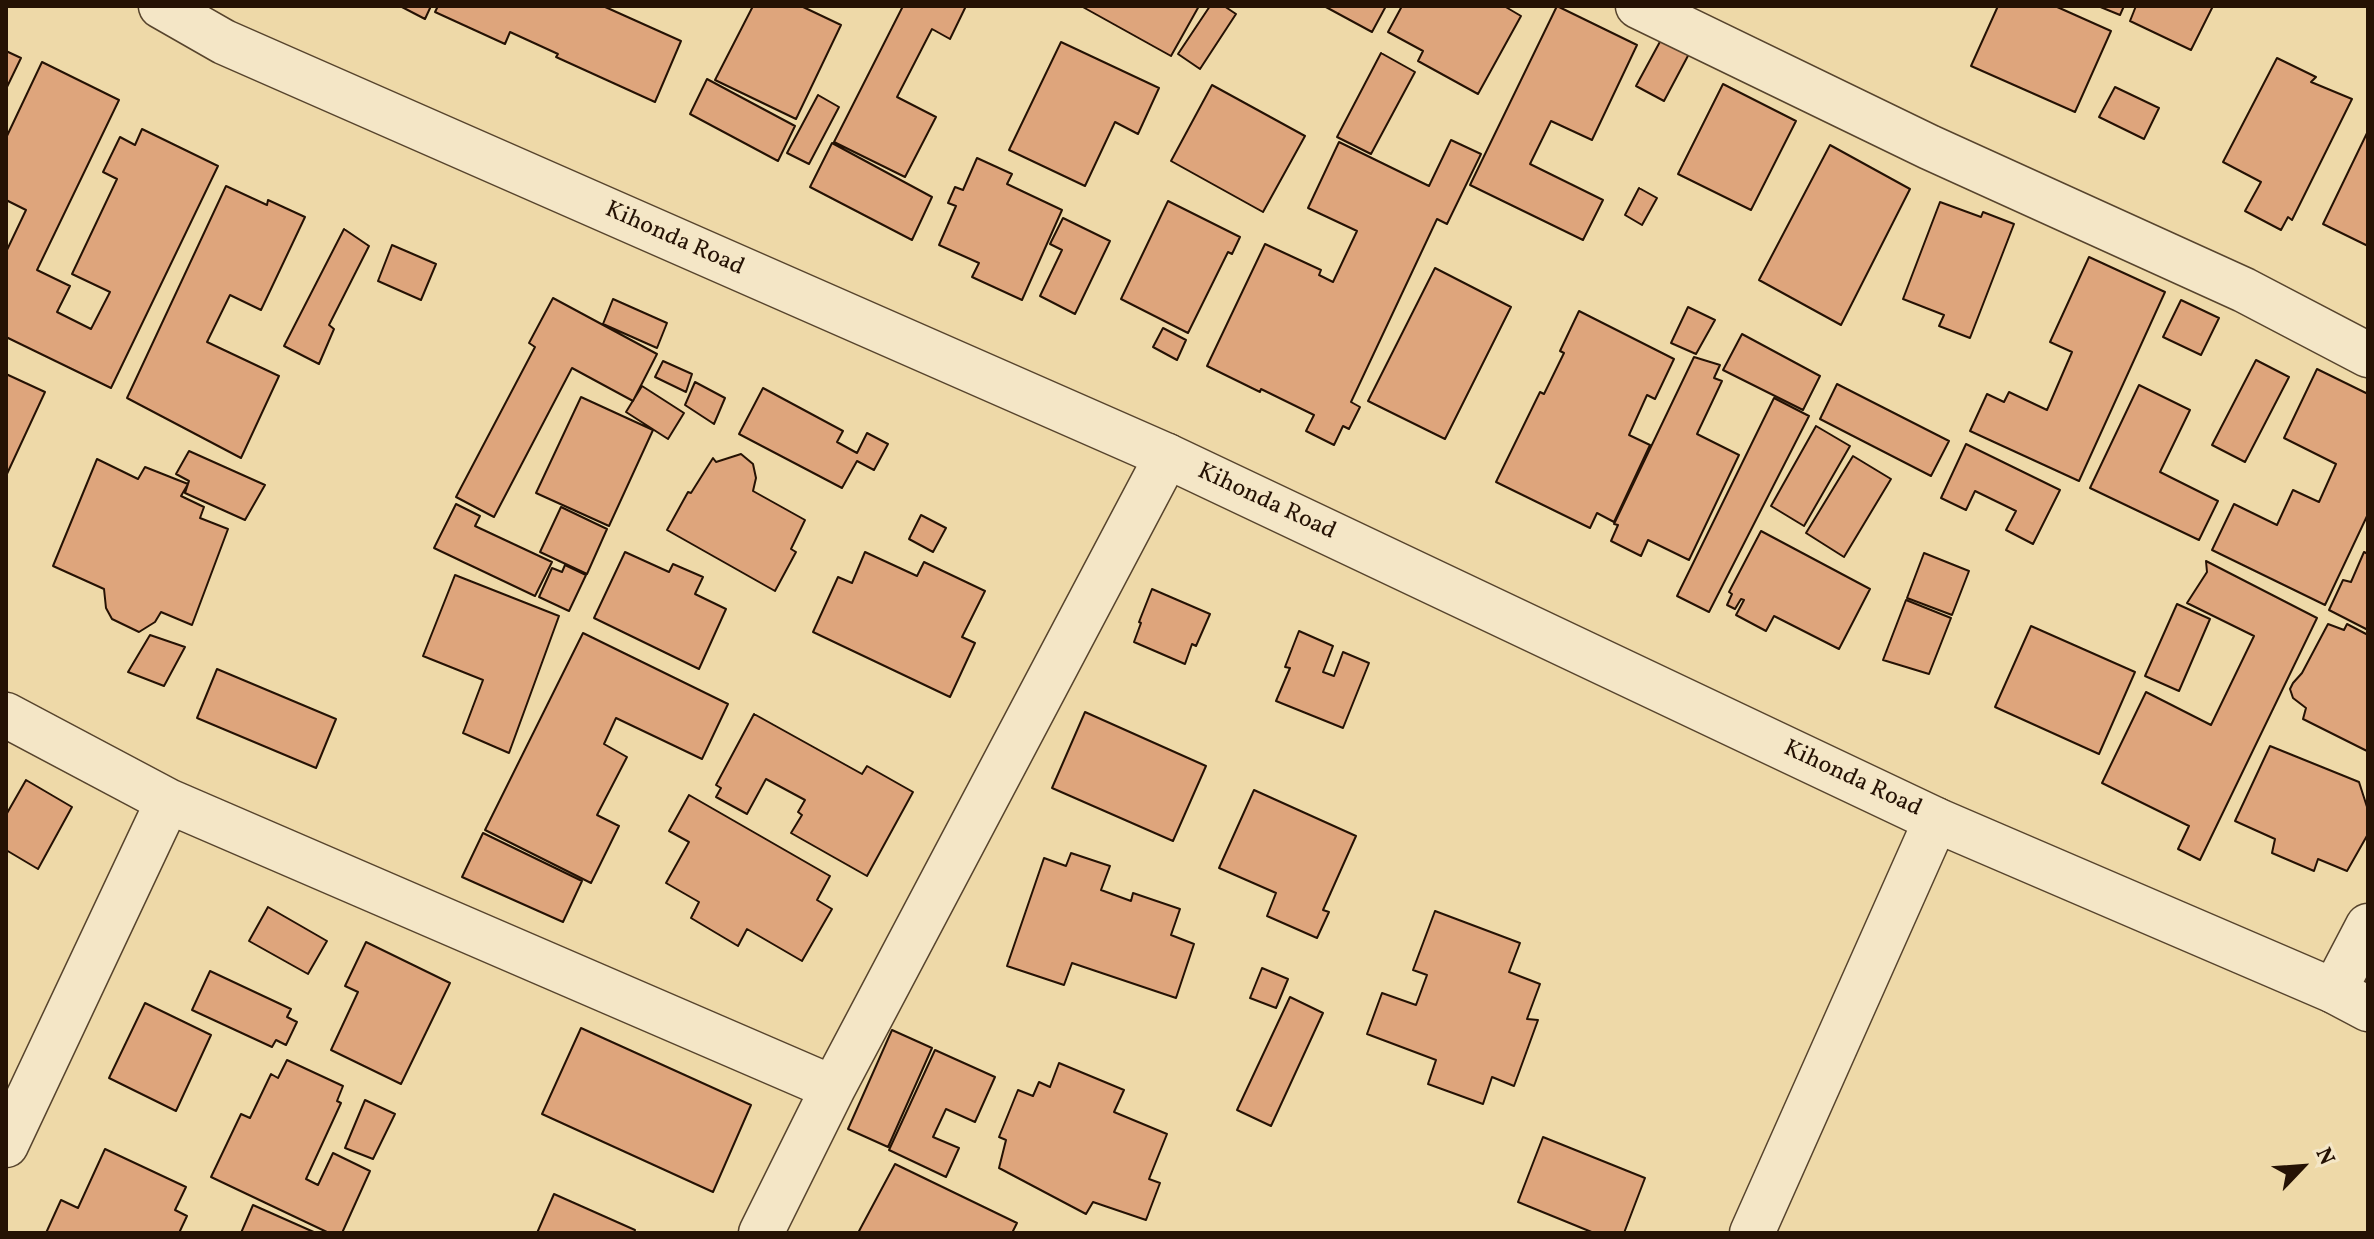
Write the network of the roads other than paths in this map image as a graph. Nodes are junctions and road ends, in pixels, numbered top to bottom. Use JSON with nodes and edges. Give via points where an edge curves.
{"nodes":[{"id":1,"x":161,"y":6,"type":"edge"},
{"id":2,"x":1638,"y":6,"type":"edge"},
{"id":3,"x":2368,"y":355,"type":"edge"},
{"id":4,"x":1167,"y":456,"type":"junction"},
{"id":5,"x":6,"y":715,"type":"edge"},
{"id":6,"x":168,"y":801,"type":"junction"},
{"id":7,"x":1936,"y":820,"type":"junction"},
{"id":8,"x":2368,"y":926,"type":"edge"},
{"id":9,"x":2351,"y":1000,"type":"edge"},
{"id":10,"x":833,"y":1088,"type":"junction"},
{"id":11,"x":6,"y":1145,"type":"edge"},
{"id":12,"x":761,"y":1233,"type":"edge"},
{"id":13,"x":1752,"y":1233,"type":"edge"}],
"edges":[{"from":1,"to":4,"type":"street","name":"Kihonda Road","via":[[224,42]]},
{"from":2,"to":3,"type":"street","via":[[1929,147],[2244,290]]},
{"from":4,"to":7,"type":"street","name":"Kihonda Road"},
{"from":4,"to":10,"type":"street"},
{"from":5,"to":6,"type":"street"},
{"from":6,"to":10,"type":"street"},
{"from":6,"to":11,"type":"street"},
{"from":7,"to":9,"type":"street","name":"Kihonda Road"},
{"from":7,"to":13,"type":"street"},
{"from":8,"to":9,"type":"street"},
{"from":10,"to":12,"type":"street"}]}
